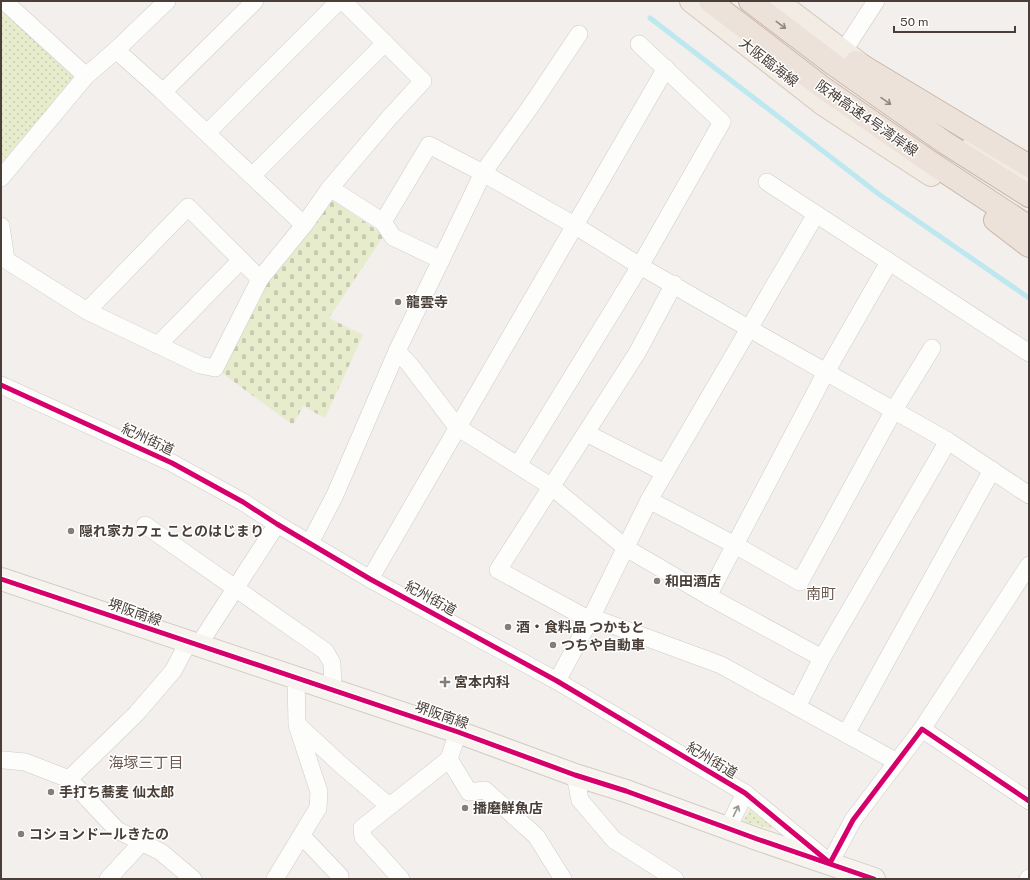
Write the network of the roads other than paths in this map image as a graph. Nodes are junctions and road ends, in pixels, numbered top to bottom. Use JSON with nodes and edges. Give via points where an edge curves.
{"nodes":[{"id":1,"x":4,"y":1,"type":"edge"},
{"id":2,"x":167,"y":1,"type":"edge"},
{"id":3,"x":255,"y":1,"type":"edge"},
{"id":4,"x":339,"y":1,"type":"edge"},
{"id":5,"x":343,"y":1,"type":"edge"},
{"id":6,"x":691,"y":1,"type":"edge"},
{"id":7,"x":710,"y":1,"type":"edge"},
{"id":8,"x":750,"y":1,"type":"edge"},
{"id":9,"x":777,"y":1,"type":"edge"},
{"id":10,"x":876,"y":1,"type":"edge"},
{"id":11,"x":579,"y":34,"type":"dead end"},
{"id":12,"x":384,"y":43,"type":"junction"},
{"id":13,"x":639,"y":44,"type":"dead end"},
{"id":14,"x":116,"y":50,"type":"junction"},
{"id":15,"x":850,"y":57,"type":"junction"},
{"id":16,"x":666,"y":68,"type":"junction"},
{"id":17,"x":86,"y":76,"type":"junction"},
{"id":18,"x":163,"y":92,"type":"junction"},
{"id":19,"x":207,"y":133,"type":"junction"},
{"id":20,"x":1029,"y":166,"type":"edge"},
{"id":21,"x":483,"y":172,"type":"junction"},
{"id":22,"x":252,"y":176,"type":"junction"},
{"id":23,"x":1,"y":178,"type":"edge"},
{"id":24,"x":1029,"y":180,"type":"edge"},
{"id":25,"x":767,"y":182,"type":"dead end"},
{"id":26,"x":330,"y":188,"type":"junction"},
{"id":27,"x":1029,"y":196,"type":"edge"},
{"id":28,"x":975,"y":204,"type":"junction"},
{"id":29,"x":816,"y":214,"type":"junction"},
{"id":30,"x":383,"y":222,"type":"junction"},
{"id":31,"x":304,"y":225,"type":"junction"},
{"id":32,"x":574,"y":225,"type":"junction"},
{"id":33,"x":1,"y":226,"type":"edge"},
{"id":34,"x":1029,"y":227,"type":"edge"},
{"id":35,"x":1029,"y":240,"type":"edge"},
{"id":36,"x":1029,"y":246,"type":"edge"},
{"id":37,"x":241,"y":260,"type":"junction"},
{"id":38,"x":440,"y":260,"type":"junction"},
{"id":39,"x":890,"y":262,"type":"junction"},
{"id":40,"x":3,"y":265,"type":"edge"},
{"id":41,"x":640,"y":266,"type":"junction"},
{"id":42,"x":260,"y":279,"type":"junction"},
{"id":43,"x":674,"y":284,"type":"junction"},
{"id":44,"x":87,"y":311,"type":"junction"},
{"id":45,"x":748,"y":328,"type":"junction"},
{"id":46,"x":158,"y":345,"type":"junction"},
{"id":47,"x":932,"y":348,"type":"dead end"},
{"id":48,"x":397,"y":351,"type":"junction"},
{"id":49,"x":1029,"y":353,"type":"edge"},
{"id":50,"x":826,"y":372,"type":"junction"},
{"id":51,"x":1,"y":385,"type":"edge"},
{"id":52,"x":894,"y":410,"type":"junction"},
{"id":53,"x":457,"y":427,"type":"junction"},
{"id":54,"x":586,"y":433,"type":"junction"},
{"id":55,"x":948,"y":441,"type":"junction"},
{"id":56,"x":518,"y":465,"type":"junction"},
{"id":57,"x":992,"y":470,"type":"junction"},
{"id":58,"x":664,"y":473,"type":"junction"},
{"id":59,"x":552,"y":487,"type":"junction"},
{"id":60,"x":1029,"y":495,"type":"edge"},
{"id":61,"x":648,"y":500,"type":"junction"},
{"id":62,"x":277,"y":524,"type":"junction"},
{"id":63,"x":144,"y":525,"type":"dead end"},
{"id":64,"x":310,"y":543,"type":"junction"},
{"id":65,"x":735,"y":546,"type":"junction"},
{"id":66,"x":626,"y":548,"type":"junction"},
{"id":67,"x":1029,"y":565,"type":"edge"},
{"id":68,"x":1,"y":579,"type":"edge"},
{"id":69,"x":370,"y":579,"type":"junction"},
{"id":70,"x":236,"y":588,"type":"junction"},
{"id":71,"x":708,"y":596,"type":"junction"},
{"id":72,"x":590,"y":620,"type":"junction"},
{"id":73,"x":193,"y":644,"type":"junction"},
{"id":74,"x":822,"y":658,"type":"junction"},
{"id":75,"x":296,"y":678,"type":"junction"},
{"id":76,"x":557,"y":681,"type":"junction"},
{"id":77,"x":333,"y":692,"type":"junction"},
{"id":78,"x":797,"y":707,"type":"junction"},
{"id":79,"x":297,"y":725,"type":"junction"},
{"id":80,"x":922,"y":729,"type":"junction"},
{"id":81,"x":458,"y":732,"type":"junction"},
{"id":82,"x":846,"y":734,"type":"junction"},
{"id":83,"x":449,"y":759,"type":"junction"},
{"id":84,"x":4,"y":760,"type":"dead end"},
{"id":85,"x":897,"y":762,"type":"junction"},
{"id":86,"x":575,"y":775,"type":"junction"},
{"id":87,"x":69,"y":779,"type":"junction"},
{"id":88,"x":745,"y":793,"type":"junction"},
{"id":89,"x":1029,"y":801,"type":"edge"},
{"id":90,"x":389,"y":806,"type":"junction"},
{"id":91,"x":728,"y":828,"type":"junction"},
{"id":92,"x":302,"y":836,"type":"junction"},
{"id":93,"x":142,"y":842,"type":"junction"},
{"id":94,"x":830,"y":863,"type":"junction"},
{"id":95,"x":108,"y":879,"type":"edge"},
{"id":96,"x":193,"y":879,"type":"edge"},
{"id":97,"x":275,"y":879,"type":"edge"},
{"id":98,"x":339,"y":879,"type":"edge"},
{"id":99,"x":401,"y":879,"type":"edge"},
{"id":100,"x":563,"y":879,"type":"edge"},
{"id":101,"x":675,"y":879,"type":"edge"},
{"id":102,"x":874,"y":879,"type":"edge"}],
"edges":[{"from":1,"to":17,"type":"street"},
{"from":2,"to":14,"type":"street"},
{"from":3,"to":18,"type":"street"},
{"from":4,"to":19,"type":"street"},
{"from":5,"to":12,"type":"street"},
{"from":6,"to":28,"type":"main road","name":"大阪臨海線","via":[[824,104]]},
{"from":7,"to":34,"type":"highway","name":"阪神高速4号湾岸線","via":[[822,87]]},
{"from":8,"to":27,"type":"highway","name":"阪神高速4号湾岸線","one_way":true,"via":[[852,78],[944,142]]},
{"from":9,"to":15,"type":"main road"},
{"from":10,"to":15,"type":"street"},
{"from":11,"to":21,"type":"street"},
{"from":12,"to":22,"type":"street"},
{"from":12,"to":26,"type":"street","via":[[423,81]]},
{"from":13,"to":16,"type":"street"},
{"from":14,"to":17,"type":"street"},
{"from":14,"to":18,"type":"street"},
{"from":15,"to":20,"type":"highway"},
{"from":15,"to":24,"type":"main road","via":[[963,138]]},
{"from":16,"to":32,"type":"street"},
{"from":16,"to":41,"type":"street","via":[[722,122]]},
{"from":17,"to":23,"type":"street"},
{"from":18,"to":19,"type":"street"},
{"from":19,"to":22,"type":"street"},
{"from":21,"to":30,"type":"street","via":[[429,144]]},
{"from":21,"to":32,"type":"street"},
{"from":21,"to":38,"type":"street"},
{"from":22,"to":31,"type":"street"},
{"from":25,"to":29,"type":"street"},
{"from":26,"to":30,"type":"street"},
{"from":26,"to":31,"type":"street"},
{"from":28,"to":35,"type":"main road","name":"大阪臨海線"},
{"from":28,"to":36,"type":"highway"},
{"from":29,"to":39,"type":"street"},
{"from":29,"to":45,"type":"street"},
{"from":30,"to":38,"type":"street","via":[[393,237]]},
{"from":31,"to":42,"type":"street"},
{"from":32,"to":41,"type":"street"},
{"from":32,"to":53,"type":"street"},
{"from":33,"to":40,"type":"street"},
{"from":37,"to":42,"type":"street"},
{"from":37,"to":44,"type":"street","via":[[188,207]]},
{"from":37,"to":46,"type":"street"},
{"from":38,"to":48,"type":"street"},
{"from":39,"to":49,"type":"street"},
{"from":39,"to":50,"type":"street"},
{"from":40,"to":44,"type":"street"},
{"from":41,"to":43,"type":"street"},
{"from":41,"to":56,"type":"street"},
{"from":42,"to":46,"type":"street","via":[[215,368],[200,365]]},
{"from":43,"to":45,"type":"street"},
{"from":43,"to":54,"type":"street","via":[[637,353]]},
{"from":44,"to":46,"type":"street"},
{"from":45,"to":50,"type":"street"},
{"from":45,"to":58,"type":"street"},
{"from":47,"to":52,"type":"street"},
{"from":48,"to":53,"type":"street"},
{"from":48,"to":64,"type":"street","via":[[335,495]]},
{"from":50,"to":52,"type":"street"},
{"from":50,"to":65,"type":"street"},
{"from":51,"to":62,"type":"street","name":"紀州街道","via":[[172,463]]},
{"from":52,"to":55,"type":"street"},
{"from":52,"to":65,"type":"street","via":[[800,582]]},
{"from":53,"to":56,"type":"street"},
{"from":53,"to":69,"type":"street"},
{"from":54,"to":58,"type":"street"},
{"from":54,"to":59,"type":"street"},
{"from":55,"to":57,"type":"street"},
{"from":55,"to":74,"type":"street"},
{"from":56,"to":59,"type":"street"},
{"from":57,"to":60,"type":"street"},
{"from":57,"to":82,"type":"street"},
{"from":58,"to":61,"type":"street"},
{"from":59,"to":66,"type":"street"},
{"from":59,"to":72,"type":"street","via":[[498,570]]},
{"from":61,"to":65,"type":"street"},
{"from":61,"to":66,"type":"street"},
{"from":62,"to":64,"type":"street","name":"紀州街道"},
{"from":62,"to":70,"type":"street"},
{"from":63,"to":70,"type":"street"},
{"from":64,"to":69,"type":"street","name":"紀州街道"},
{"from":65,"to":71,"type":"street"},
{"from":66,"to":71,"type":"street"},
{"from":66,"to":72,"type":"street"},
{"from":67,"to":80,"type":"street"},
{"from":68,"to":73,"type":"main road","name":"堺阪南線"},
{"from":69,"to":76,"type":"street","name":"紀州街道"},
{"from":70,"to":73,"type":"street"},
{"from":70,"to":77,"type":"street","via":[[325,651],[332,663]]},
{"from":71,"to":74,"type":"street"},
{"from":72,"to":76,"type":"street"},
{"from":72,"to":78,"type":"street","via":[[599,620],[721,665]]},
{"from":73,"to":75,"type":"main road","name":"堺阪南線"},
{"from":73,"to":87,"type":"street","via":[[136,714]]},
{"from":74,"to":78,"type":"street"},
{"from":75,"to":77,"type":"main road","name":"堺阪南線"},
{"from":75,"to":79,"type":"street"},
{"from":76,"to":88,"type":"street","name":"紀州街道"},
{"from":77,"to":81,"type":"main road","name":"堺阪南線"},
{"from":78,"to":82,"type":"street"},
{"from":79,"to":90,"type":"street"},
{"from":79,"to":92,"type":"street","via":[[319,792],[318,808]]},
{"from":80,"to":85,"type":"street"},
{"from":80,"to":89,"type":"street"},
{"from":81,"to":83,"type":"street"},
{"from":81,"to":86,"type":"main road","name":"堺阪南線"},
{"from":82,"to":85,"type":"street"},
{"from":83,"to":90,"type":"street"},
{"from":83,"to":100,"type":"street","via":[[469,792],[486,790],[536,836]]},
{"from":84,"to":87,"type":"street","via":[[25,762]]},
{"from":85,"to":94,"type":"street","via":[[853,820]]},
{"from":86,"to":91,"type":"main road","name":"堺阪南線"},
{"from":86,"to":101,"type":"street","via":[[580,800],[614,840]]},
{"from":87,"to":93,"type":"street","via":[[117,830]]},
{"from":91,"to":88,"type":"street","one_way":true},
{"from":88,"to":94,"type":"street","name":"紀州街道"},
{"from":90,"to":99,"type":"street","via":[[362,828],[363,837]]},
{"from":91,"to":94,"type":"main road","name":"堺阪南線"},
{"from":92,"to":97,"type":"street"},
{"from":92,"to":98,"type":"street","via":[[340,876]]},
{"from":93,"to":95,"type":"street"},
{"from":93,"to":96,"type":"street","via":[[161,852]]},
{"from":94,"to":102,"type":"main road","name":"堺阪南線"}]}
